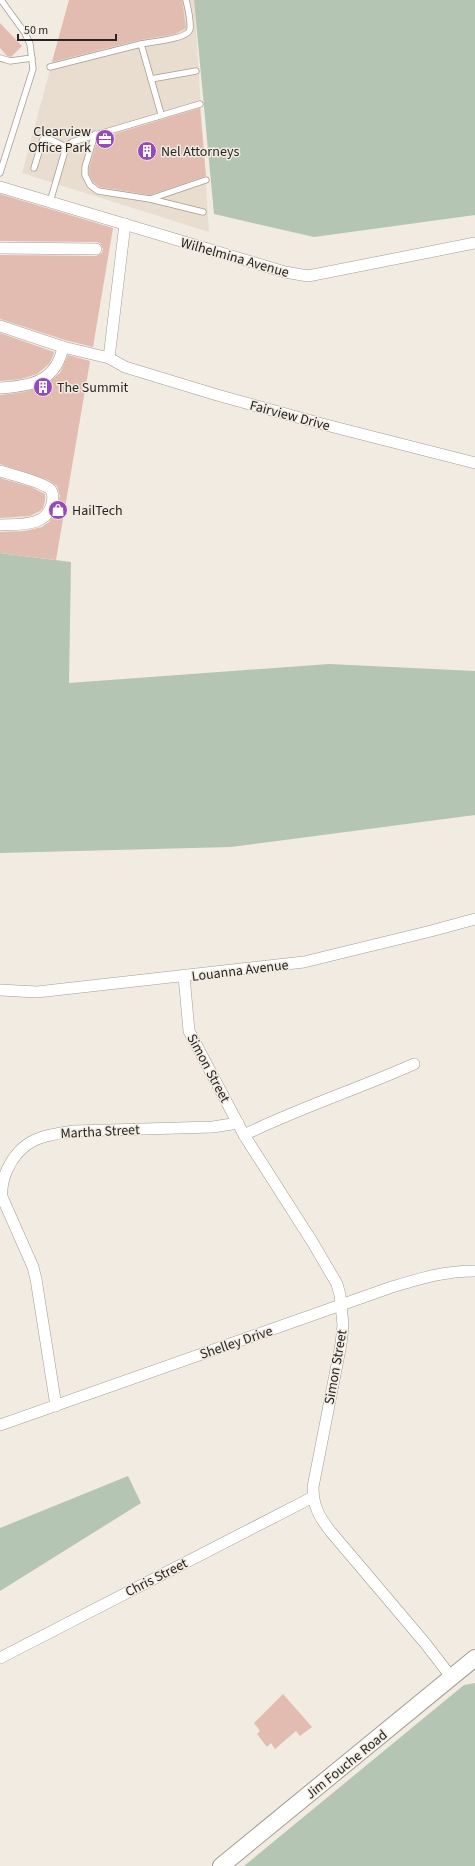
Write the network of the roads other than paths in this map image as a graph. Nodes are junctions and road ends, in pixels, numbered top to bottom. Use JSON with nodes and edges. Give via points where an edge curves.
{"nodes":[{"id":1,"x":1,"y":0,"type":"edge"},
{"id":2,"x":186,"y":0,"type":"edge"},
{"id":3,"x":140,"y":44,"type":"junction"},
{"id":4,"x":0,"y":58,"type":"edge"},
{"id":5,"x":32,"y":58,"type":"junction"},
{"id":6,"x":50,"y":67,"type":"dead end"},
{"id":7,"x":196,"y":71,"type":"dead end"},
{"id":8,"x":151,"y":79,"type":"junction"},
{"id":9,"x":200,"y":104,"type":"dead end"},
{"id":10,"x":161,"y":114,"type":"junction"},
{"id":11,"x":95,"y":134,"type":"junction"},
{"id":12,"x":66,"y":147,"type":"junction"},
{"id":13,"x":34,"y":168,"type":"dead end"},
{"id":14,"x":0,"y":173,"type":"edge"},
{"id":15,"x":206,"y":180,"type":"dead end"},
{"id":16,"x":0,"y":187,"type":"edge"},
{"id":17,"x":150,"y":199,"type":"junction"},
{"id":18,"x":50,"y":202,"type":"junction"},
{"id":19,"x":203,"y":212,"type":"dead end"},
{"id":20,"x":125,"y":224,"type":"junction"},
{"id":21,"x":475,"y":243,"type":"edge"},
{"id":22,"x":0,"y":248,"type":"edge"},
{"id":23,"x":96,"y":249,"type":"dead end"},
{"id":24,"x":0,"y":326,"type":"edge"},
{"id":25,"x":63,"y":347,"type":"junction"},
{"id":26,"x":109,"y":358,"type":"junction"},
{"id":27,"x":0,"y":388,"type":"edge"},
{"id":28,"x":475,"y":463,"type":"edge"},
{"id":29,"x":0,"y":471,"type":"edge"},
{"id":30,"x":0,"y":525,"type":"edge"},
{"id":31,"x":475,"y":919,"type":"edge"},
{"id":32,"x":184,"y":976,"type":"junction"},
{"id":33,"x":0,"y":990,"type":"edge"},
{"id":34,"x":414,"y":1064,"type":"dead end"},
{"id":35,"x":238,"y":1123,"type":"junction"},
{"id":36,"x":244,"y":1135,"type":"junction"},
{"id":37,"x":475,"y":1271,"type":"edge"},
{"id":38,"x":341,"y":1306,"type":"junction"},
{"id":39,"x":56,"y":1406,"type":"junction"},
{"id":40,"x":0,"y":1426,"type":"edge"},
{"id":41,"x":313,"y":1497,"type":"junction"},
{"id":42,"x":0,"y":1658,"type":"edge"},
{"id":43,"x":474,"y":1660,"type":"edge"},
{"id":44,"x":452,"y":1678,"type":"junction"},
{"id":45,"x":221,"y":1866,"type":"edge"}],
"edges":[{"from":1,"to":5,"type":"lane","via":[[25,33]]},
{"from":2,"to":3,"type":"lane","via":[[190,29],[188,34]]},
{"from":3,"to":6,"type":"lane"},
{"from":3,"to":8,"type":"lane"},
{"from":4,"to":5,"type":"lane","via":[[10,61]]},
{"from":5,"to":14,"type":"lane","via":[[33,69]]},
{"from":7,"to":8,"type":"lane"},
{"from":8,"to":10,"type":"lane"},
{"from":9,"to":10,"type":"lane"},
{"from":10,"to":11,"type":"lane"},
{"from":11,"to":12,"type":"lane","via":[[72,142]]},
{"from":11,"to":17,"type":"lane","via":[[84,167],[90,185],[98,191]]},
{"from":12,"to":13,"type":"lane","via":[[45,137]]},
{"from":12,"to":18,"type":"lane"},
{"from":15,"to":17,"type":"lane"},
{"from":16,"to":18,"type":"street","name":"Wilhelmina Avenue"},
{"from":17,"to":19,"type":"lane"},
{"from":18,"to":20,"type":"street","name":"Wilhelmina Avenue"},
{"from":20,"to":21,"type":"street","name":"Wilhelmina Avenue","via":[[285,272],[308,276]]},
{"from":20,"to":26,"type":"street"},
{"from":22,"to":23,"type":"street"},
{"from":24,"to":25,"type":"street","name":"Fairview Drive"},
{"from":25,"to":26,"type":"street","name":"Fairview Drive"},
{"from":25,"to":27,"type":"street","via":[[54,368],[37,383]]},
{"from":26,"to":28,"type":"street","name":"Fairview Drive","via":[[125,367],[217,395]]},
{"from":29,"to":30,"type":"street","via":[[41,485],[53,494],[49,514],[43,520],[26,524]]},
{"from":31,"to":32,"type":"street","name":"Louanna Avenue","via":[[304,962]]},
{"from":32,"to":33,"type":"street","name":"Louanna Avenue","via":[[37,992]]},
{"from":32,"to":35,"type":"street","name":"Simon Street","via":[[189,1031]]},
{"from":34,"to":36,"type":"street","via":[[277,1119]]},
{"from":35,"to":36,"type":"street","name":"Simon Street"},
{"from":35,"to":39,"type":"street","name":"Martha Street","via":[[212,1127],[74,1131],[55,1134],[21,1147],[11,1162],[4,1178],[2,1197],[36,1279]]},
{"from":36,"to":38,"type":"street","name":"Simon Street","via":[[337,1284]]},
{"from":37,"to":38,"type":"street","name":"Shelley Drive","via":[[435,1274]]},
{"from":38,"to":39,"type":"street","name":"Shelley Drive"},
{"from":38,"to":41,"type":"street","name":"Simon Street","via":[[341,1344],[315,1474]]},
{"from":39,"to":40,"type":"street","name":"Shelley Drive"},
{"from":41,"to":42,"type":"street","name":"Chris Street"},
{"from":41,"to":44,"type":"street","name":"Simon Street","via":[[320,1519]]},
{"from":43,"to":44,"type":"street","name":"Jim Fouche Road"},
{"from":44,"to":45,"type":"street","name":"Jim Fouche Road"}]}
